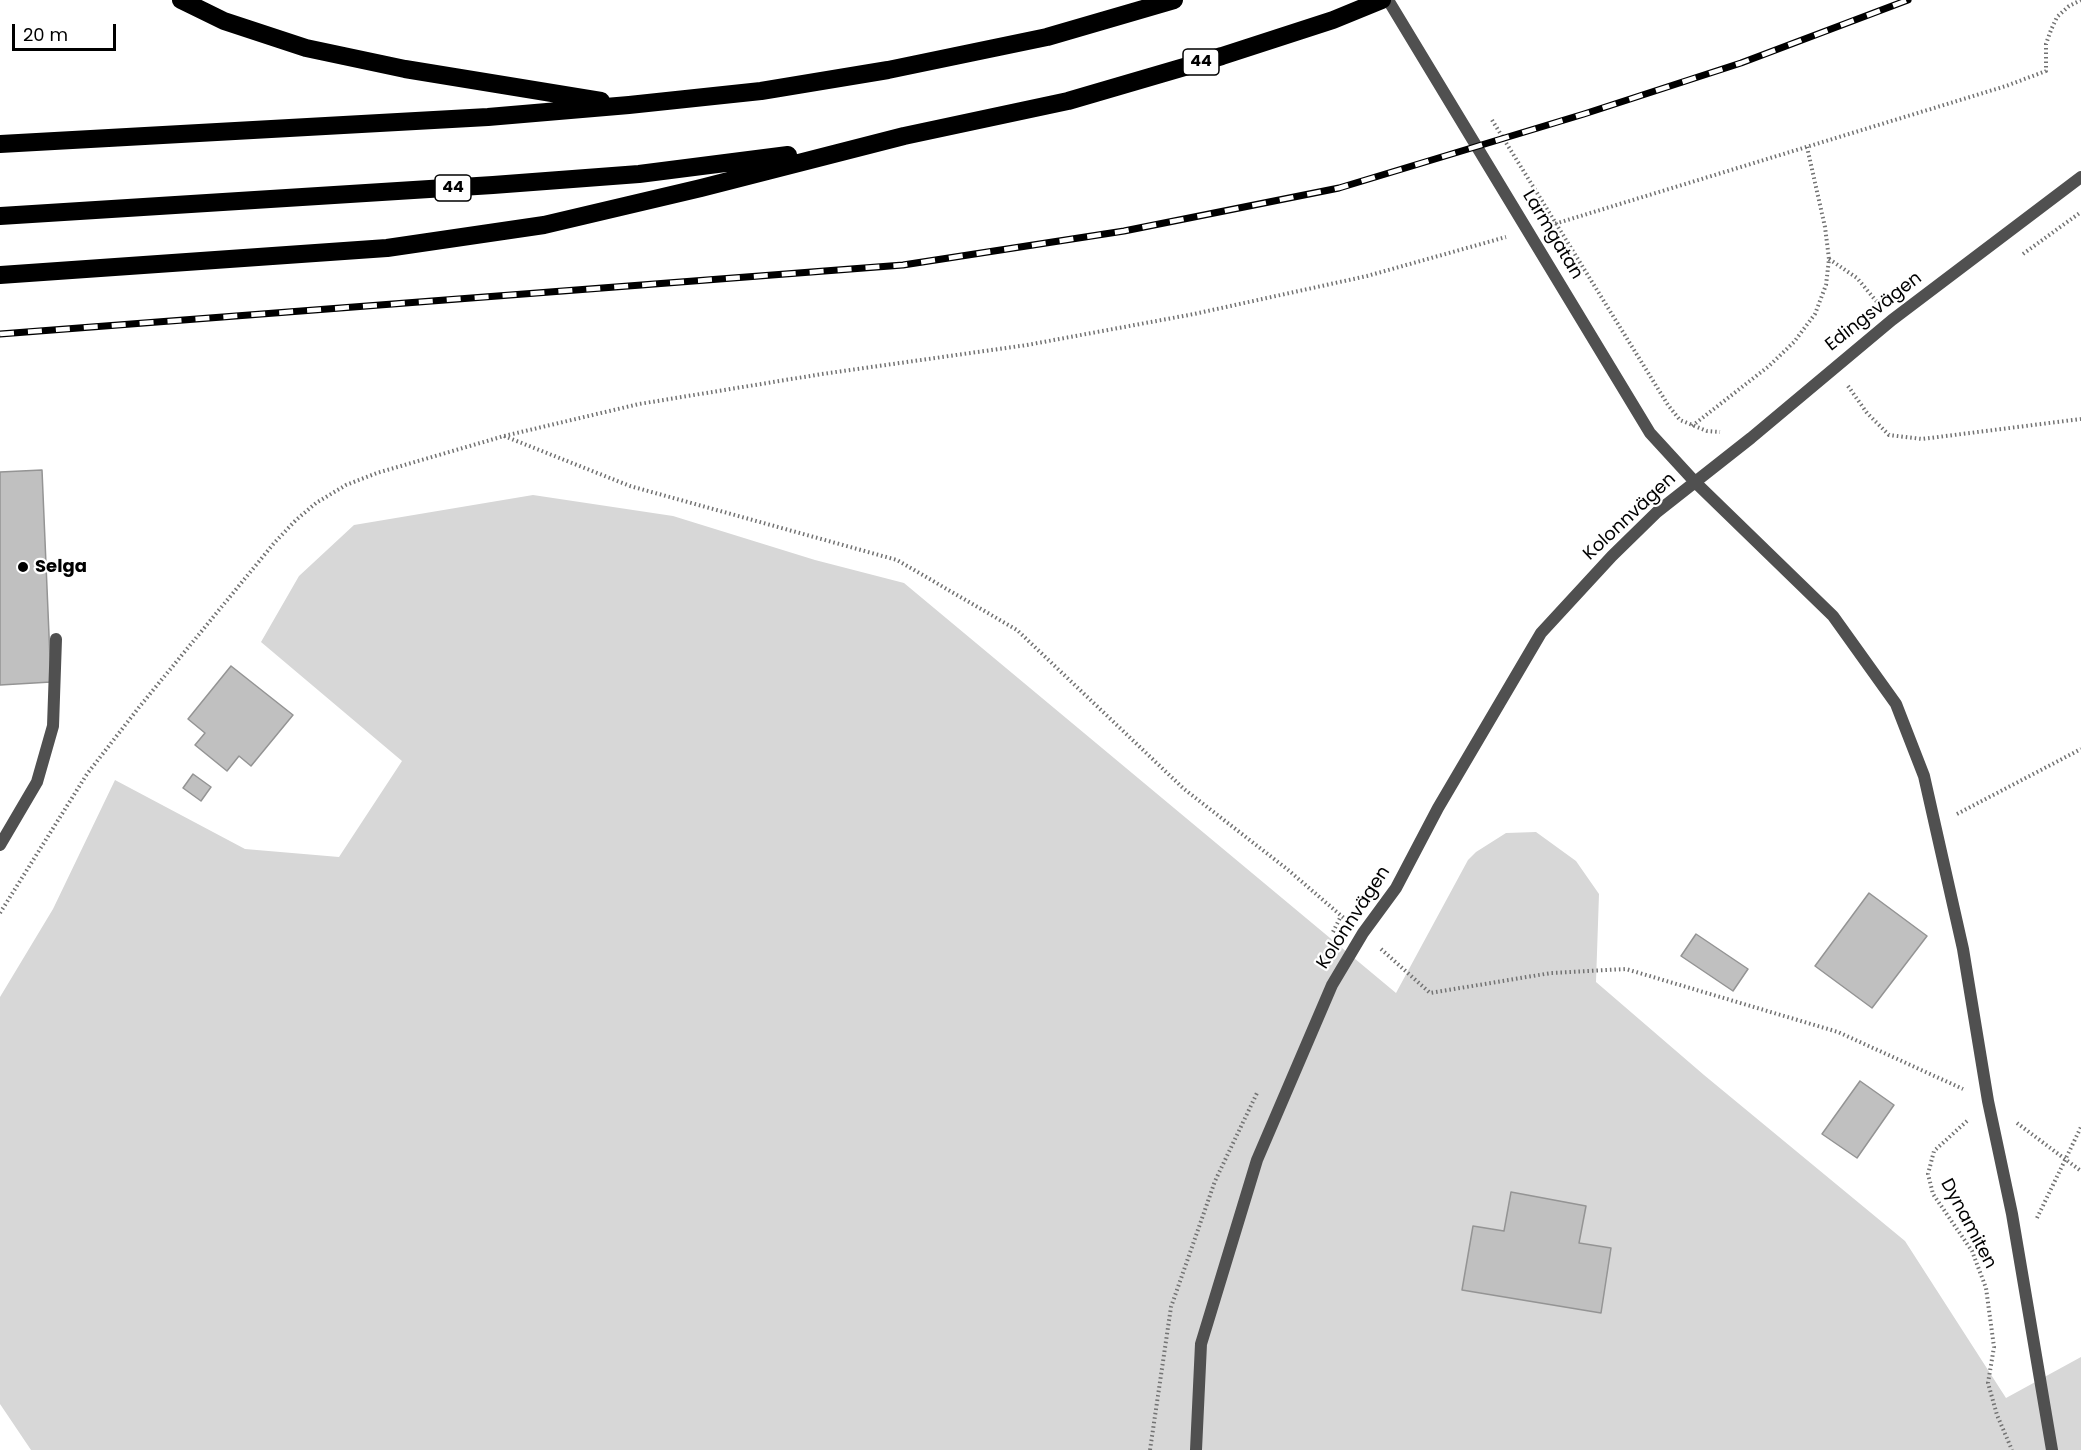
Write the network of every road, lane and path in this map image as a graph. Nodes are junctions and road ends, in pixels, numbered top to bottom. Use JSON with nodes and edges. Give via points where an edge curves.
{"nodes":[{"id":1,"x":181,"y":0,"type":"edge"},
{"id":2,"x":1174,"y":0,"type":"edge"},
{"id":3,"x":1382,"y":0,"type":"edge"},
{"id":4,"x":1388,"y":0,"type":"edge"},
{"id":5,"x":2081,"y":0,"type":"edge"},
{"id":6,"x":629,"y":105,"type":"junction"},
{"id":7,"x":904,"y":136,"type":"junction"},
{"id":8,"x":0,"y":144,"type":"edge"},
{"id":9,"x":1807,"y":147,"type":"junction"},
{"id":10,"x":2081,"y":177,"type":"edge"},
{"id":11,"x":0,"y":216,"type":"edge"},
{"id":12,"x":1547,"y":226,"type":"dead end"},
{"id":13,"x":1514,"y":235,"type":"dead end"},
{"id":14,"x":1562,"y":236,"type":"dead end"},
{"id":15,"x":1829,"y":259,"type":"junction"},
{"id":16,"x":0,"y":275,"type":"edge"},
{"id":17,"x":1892,"y":320,"type":"junction"},
{"id":18,"x":1834,"y":367,"type":"junction"},
{"id":19,"x":2081,"y":419,"type":"edge"},
{"id":20,"x":1692,"y":426,"type":"junction"},
{"id":21,"x":504,"y":436,"type":"junction"},
{"id":22,"x":1750,"y":438,"type":"junction"},
{"id":23,"x":1695,"y":482,"type":"junction"},
{"id":24,"x":57,"y":639,"type":"dead end"},
{"id":25,"x":2081,"y":749,"type":"edge"},
{"id":26,"x":1935,"y":825,"type":"junction"},
{"id":27,"x":0,"y":845,"type":"edge"},
{"id":28,"x":0,"y":913,"type":"edge"},
{"id":29,"x":1363,"y":933,"type":"junction"},
{"id":30,"x":1988,"y":1101,"type":"junction"},
{"id":31,"x":2081,"y":1127,"type":"edge"},
{"id":32,"x":2065,"y":1159,"type":"junction"},
{"id":33,"x":2081,"y":1171,"type":"edge"},
{"id":34,"x":2019,"y":1256,"type":"junction"},
{"id":35,"x":1196,"y":1450,"type":"edge"},
{"id":36,"x":2012,"y":1450,"type":"edge"},
{"id":37,"x":2052,"y":1450,"type":"edge"}],
"edges":[{"from":1,"to":6,"type":"highway","via":[[224,21],[306,48],[405,69]]},
{"from":2,"to":6,"type":"highway","via":[[1047,37],[888,70],[761,91]]},
{"from":3,"to":7,"type":"highway","number":"44","via":[[1222,56],[1068,101]]},
{"from":4,"to":23,"type":"street","name":"Larmgatan","via":[[1650,433]]},
{"from":5,"to":9,"type":"path","via":[[2057,17],[2046,44],[2046,71]]},
{"from":6,"to":8,"type":"highway","via":[[373,124]]},
{"from":7,"to":11,"type":"highway","number":"44","via":[[639,174]]},
{"from":7,"to":16,"type":"highway","via":[[544,225],[387,248]]},
{"from":9,"to":12,"type":"path"},
{"from":9,"to":15,"type":"path"},
{"from":10,"to":17,"type":"street","name":"Edingsvägen"},
{"from":13,"to":21,"type":"path","via":[[1367,276],[1194,314],[1027,345],[639,404]]},
{"from":14,"to":20,"type":"path","via":[[1668,405],[1680,420]]},
{"from":15,"to":17,"type":"path","via":[[1857,278]]},
{"from":15,"to":20,"type":"path","via":[[1826,285],[1815,314],[1794,342]]},
{"from":17,"to":18,"type":"street","name":"Edingsvägen"},
{"from":18,"to":19,"type":"path","via":[[1867,413],[1889,435],[1922,439]]},
{"from":18,"to":22,"type":"street","name":"Edingsvägen"},
{"from":20,"to":22,"type":"path"},
{"from":21,"to":28,"type":"path","via":[[346,485],[296,520],[87,774]]},
{"from":21,"to":29,"type":"path","via":[[630,486],[897,560],[1017,630],[1184,789]]},
{"from":22,"to":23,"type":"street","name":"Edingsvägen"},
{"from":23,"to":26,"type":"street","name":"Larmgatan","via":[[1833,616],[1896,704],[1924,776]]},
{"from":23,"to":29,"type":"street","name":"Kolonnvägen","via":[[1657,512],[1541,633],[1438,808],[1396,888]]},
{"from":24,"to":27,"type":"street","via":[[50,737],[37,782]]},
{"from":25,"to":26,"type":"path"},
{"from":26,"to":30,"type":"street","name":"Larmgatan","via":[[1964,949]]},
{"from":29,"to":30,"type":"path","via":[[1430,993],[1551,973],[1626,969],[1838,1032]]},
{"from":29,"to":35,"type":"street","name":"Kolonnvägen","via":[[1332,985],[1257,1160],[1201,1344]]},
{"from":30,"to":32,"type":"path"},
{"from":30,"to":34,"type":"street","name":"Larmgatan"},
{"from":30,"to":36,"type":"path","name":"Dynamiten","via":[[1934,1151],[1928,1174],[1933,1194],[1972,1251],[1986,1288],[1994,1347],[1988,1383]]},
{"from":31,"to":32,"type":"path"},
{"from":32,"to":33,"type":"path"},
{"from":32,"to":34,"type":"path"},
{"from":34,"to":37,"type":"street","name":"Larmgatan"}]}
